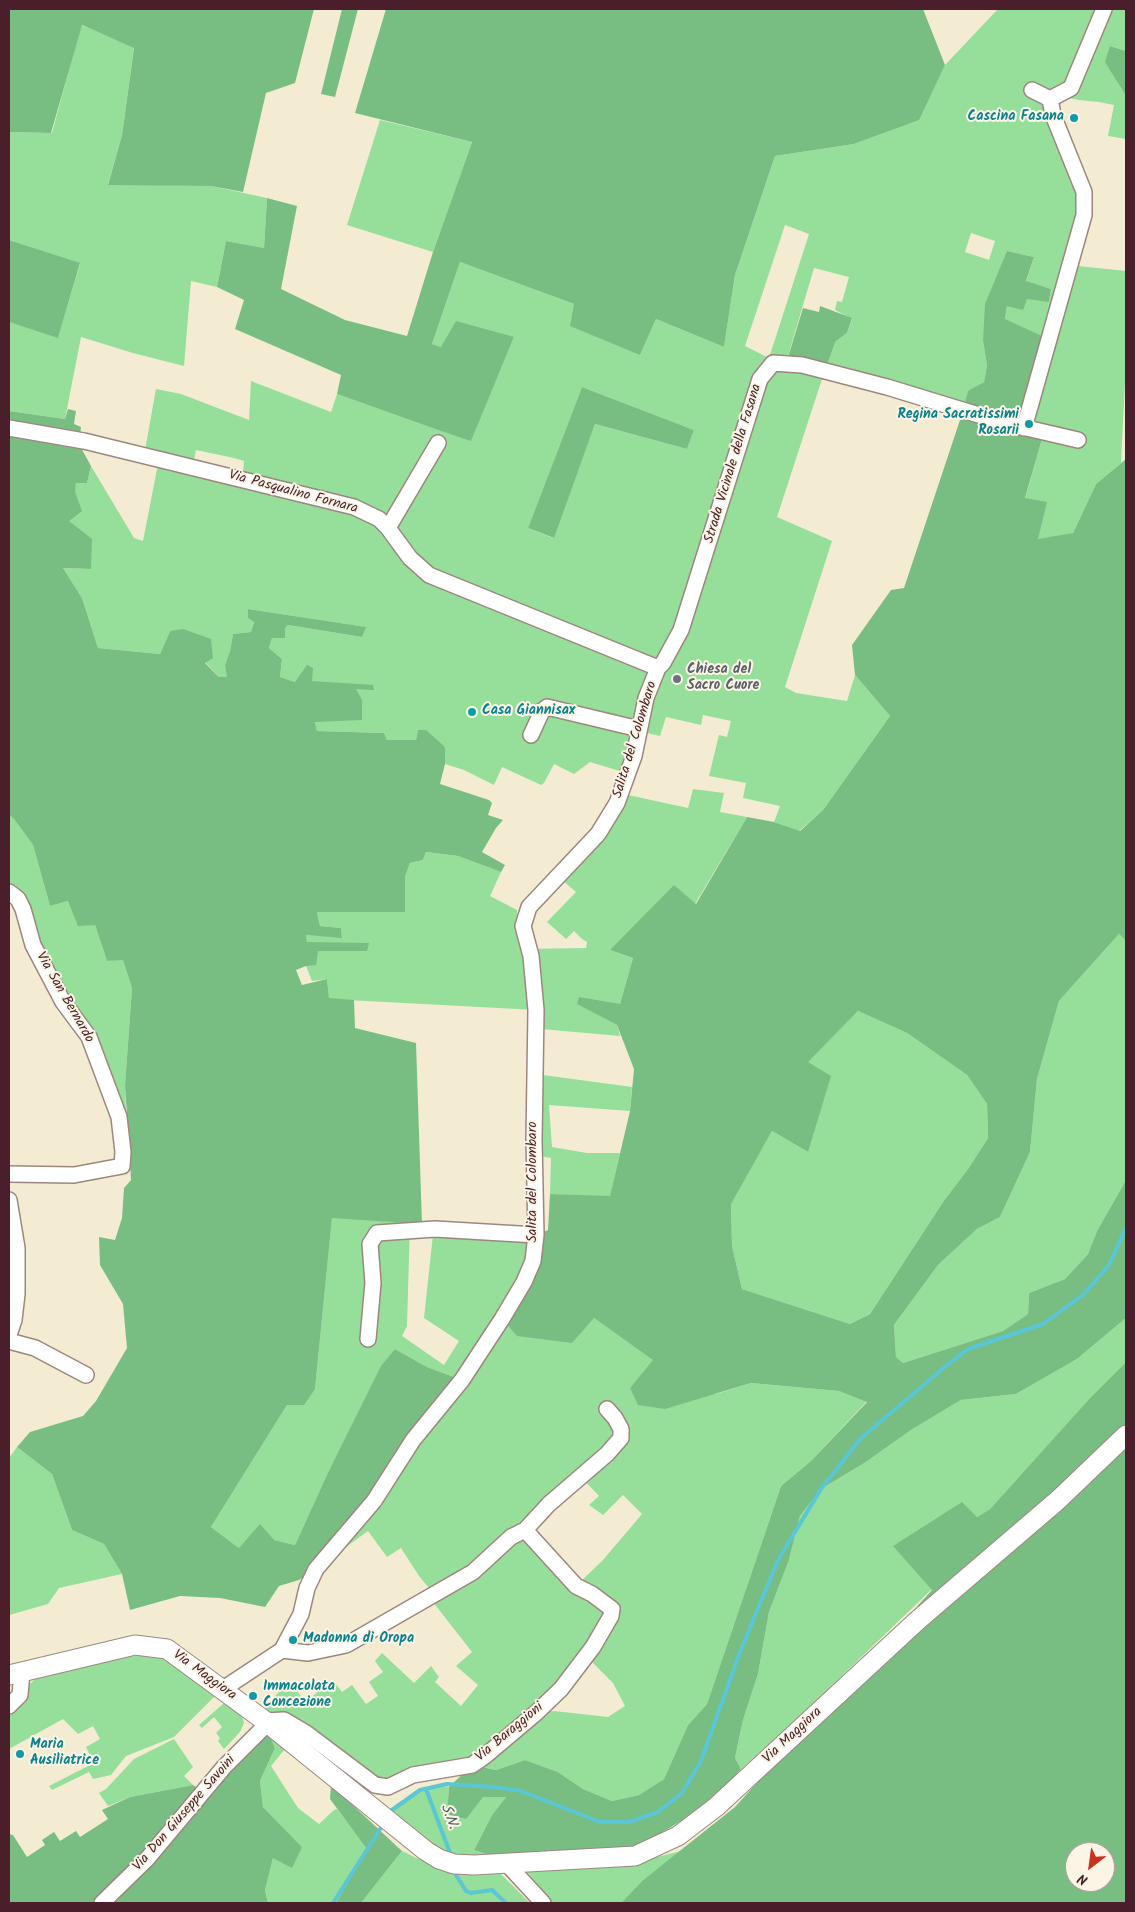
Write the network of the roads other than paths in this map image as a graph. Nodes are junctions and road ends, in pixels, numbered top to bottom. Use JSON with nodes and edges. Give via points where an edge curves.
{"nodes":[{"id":1,"x":1104,"y":9,"type":"edge"},
{"id":2,"x":1032,"y":90,"type":"dead end"},
{"id":3,"x":1050,"y":99,"type":"junction"},
{"id":4,"x":9,"y":428,"type":"edge"},
{"id":5,"x":1024,"y":428,"type":"junction"},
{"id":6,"x":1078,"y":440,"type":"dead end"},
{"id":7,"x":438,"y":443,"type":"dead end"},
{"id":8,"x":388,"y":528,"type":"junction"},
{"id":9,"x":658,"y":668,"type":"junction"},
{"id":10,"x":639,"y":729,"type":"junction"},
{"id":11,"x":532,"y":735,"type":"dead end"},
{"id":12,"x":9,"y":892,"type":"edge"},
{"id":13,"x":9,"y":1174,"type":"edge"},
{"id":14,"x":9,"y":1200,"type":"edge"},
{"id":15,"x":536,"y":1235,"type":"junction"},
{"id":16,"x":9,"y":1336,"type":"edge"},
{"id":17,"x":368,"y":1339,"type":"dead end"},
{"id":18,"x":9,"y":1341,"type":"edge"},
{"id":19,"x":86,"y":1375,"type":"dead end"},
{"id":20,"x":607,"y":1410,"type":"dead end"},
{"id":21,"x":1126,"y":1435,"type":"edge"},
{"id":22,"x":525,"y":1530,"type":"junction"},
{"id":23,"x":282,"y":1650,"type":"junction"},
{"id":24,"x":16,"y":1674,"type":"edge"},
{"id":25,"x":223,"y":1689,"type":"junction"},
{"id":26,"x":9,"y":1706,"type":"edge"},
{"id":27,"x":266,"y":1722,"type":"junction"},
{"id":28,"x":507,"y":1864,"type":"junction"},
{"id":29,"x":102,"y":1903,"type":"edge"},
{"id":30,"x":543,"y":1903,"type":"edge"}],
"edges":[{"from":1,"to":3,"type":"street","via":[[1071,88]]},
{"from":2,"to":3,"type":"street"},
{"from":3,"to":5,"type":"street","via":[[1053,115],[1084,192],[1084,215]]},
{"from":4,"to":8,"type":"street","name":"Via Pasqualino Fornara","via":[[84,441],[323,498],[366,512]]},
{"from":5,"to":6,"type":"street","name":"Strada Vicinale della Fasana"},
{"from":5,"to":9,"type":"street","name":"Strada Vicinale della Fasana","via":[[887,387],[802,365],[774,363],[760,379],[681,630]]},
{"from":7,"to":8,"type":"street"},
{"from":8,"to":9,"type":"street","name":"Via Pasqualino Fornara","via":[[410,558],[429,574]]},
{"from":9,"to":10,"type":"street","name":"Salita del Colombaro","via":[[646,698]]},
{"from":10,"to":11,"type":"street","via":[[547,706],[542,710]]},
{"from":10,"to":15,"type":"street","name":"Salita del Colombaro","via":[[634,756],[617,803],[598,834],[529,907],[523,926],[531,956],[536,1010]]},
{"from":12,"to":13,"type":"street","name":"Via San Bernardo","via":[[23,909],[33,944],[58,994],[89,1037],[119,1117],[122,1152],[122,1166],[74,1175]]},
{"from":14,"to":16,"type":"street","via":[[16,1248],[17,1294]]},
{"from":15,"to":17,"type":"street","via":[[435,1229],[377,1233],[370,1244],[373,1283]]},
{"from":15,"to":23,"type":"street","name":"Salita del Colombaro","via":[[533,1260],[524,1282],[502,1318],[462,1380],[414,1440],[374,1501],[316,1569],[307,1588],[301,1614]]},
{"from":18,"to":19,"type":"street","via":[[35,1348]]},
{"from":20,"to":22,"type":"street","via":[[621,1429],[621,1438]]},
{"from":21,"to":28,"type":"main road","name":"Via Maggiora","via":[[1058,1500],[918,1620],[716,1807],[678,1836],[635,1856]]},
{"from":22,"to":23,"type":"street","via":[[510,1537],[473,1572],[346,1645],[308,1653]]},
{"from":22,"to":27,"type":"street","name":"Via Baraggioni","via":[[576,1586],[612,1609],[611,1616],[561,1688],[536,1714],[485,1756],[472,1765],[413,1775],[388,1787],[375,1785],[306,1732],[284,1720]]},
{"from":23,"to":25,"type":"street","name":"Salita del Colombaro"},
{"from":24,"to":25,"type":"main road","name":"Via Maggiora","via":[[135,1645],[167,1649]]},
{"from":24,"to":26,"type":"street","via":[[20,1695]]},
{"from":25,"to":27,"type":"main road","name":"Via Maggiora"},
{"from":27,"to":28,"type":"main road","name":"Via Maggiora","via":[[439,1859],[454,1864]]},
{"from":27,"to":29,"type":"street","name":"Via Don Giuseppe Savoini","via":[[147,1859]]},
{"from":28,"to":30,"type":"street"}]}
